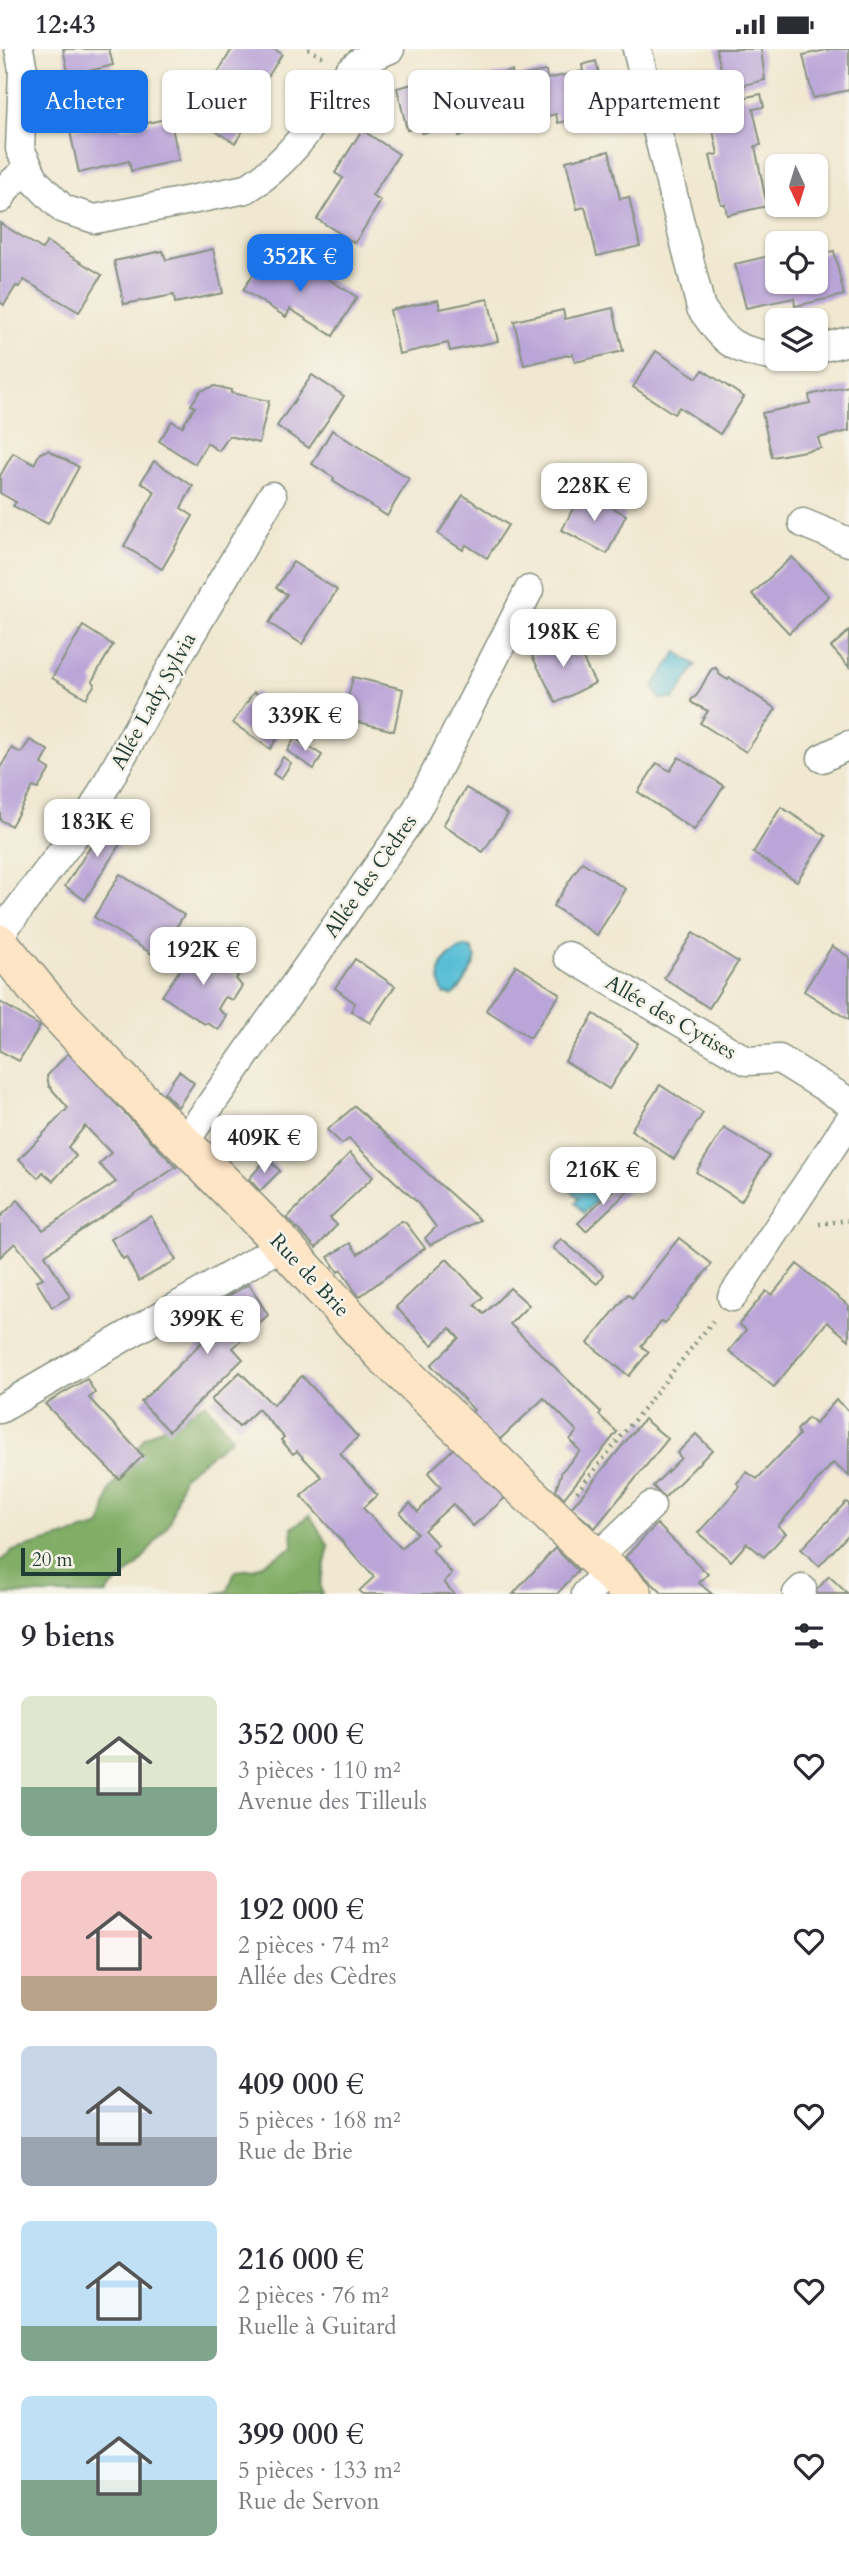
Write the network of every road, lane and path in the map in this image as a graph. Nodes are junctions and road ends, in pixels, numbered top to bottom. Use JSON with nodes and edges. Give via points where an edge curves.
{"nodes":[{"id":1,"x":19,"y":49,"type":"edge"},
{"id":2,"x":390,"y":49,"type":"edge"},
{"id":3,"x":637,"y":49,"type":"edge"},
{"id":4,"x":29,"y":168,"type":"junction"},
{"id":5,"x":0,"y":199,"type":"edge"},
{"id":6,"x":849,"y":341,"type":"edge"},
{"id":7,"x":828,"y":346,"type":"edge"},
{"id":8,"x":765,"y":355,"type":"edge"},
{"id":9,"x":272,"y":496,"type":"dead end"},
{"id":10,"x":803,"y":523,"type":"dead end"},
{"id":11,"x":849,"y":542,"type":"edge"},
{"id":12,"x":529,"y":590,"type":"dead end"},
{"id":13,"x":849,"y":744,"type":"edge"},
{"id":14,"x":822,"y":758,"type":"dead end"},
{"id":15,"x":0,"y":933,"type":"edge"},
{"id":16,"x":0,"y":944,"type":"edge"},
{"id":17,"x":568,"y":956,"type":"dead end"},
{"id":18,"x":849,"y":1102,"type":"edge"},
{"id":19,"x":849,"y":1121,"type":"edge"},
{"id":20,"x":183,"y":1143,"type":"junction"},
{"id":21,"x":283,"y":1245,"type":"junction"},
{"id":22,"x":732,"y":1297,"type":"joint"},
{"id":23,"x":0,"y":1409,"type":"edge"},
{"id":24,"x":651,"y":1506,"type":"dead end"},
{"id":25,"x":555,"y":1520,"type":"junction"},
{"id":26,"x":606,"y":1580,"type":"edge"}],
"edges":[{"from":1,"to":4,"type":"street","via":[[23,70],[20,149]]},
{"from":2,"to":4,"type":"street","via":[[349,71],[287,157],[246,189],[96,219],[63,209],[36,183]]},
{"from":3,"to":8,"type":"street","via":[[701,307],[721,336],[747,352]]},
{"from":4,"to":5,"type":"street"},
{"from":6,"to":7,"type":"street"},
{"from":9,"to":15,"type":"street","name":"Allée Lady Sylvia","via":[[89,816]]},
{"from":10,"to":11,"type":"street"},
{"from":12,"to":20,"type":"street","name":"Allée des Cèdres","via":[[415,813]]},
{"from":13,"to":14,"type":"street"},
{"from":16,"to":20,"type":"street","name":"Rue de Brie","via":[[49,1004]]},
{"from":17,"to":18,"type":"street","name":"Allée des Cytises","via":[[747,1061],[779,1059]]},
{"from":19,"to":22,"type":"street"},
{"from":20,"to":21,"type":"street","name":"Rue de Brie"},
{"from":21,"to":23,"type":"street"},
{"from":21,"to":25,"type":"street","name":"Rue de Brie","via":[[382,1353]]},
{"from":22,"to":25,"type":"path"},
{"from":24,"to":26,"type":"street"},
{"from":25,"to":26,"type":"street","name":"Rue de Brie"}]}
